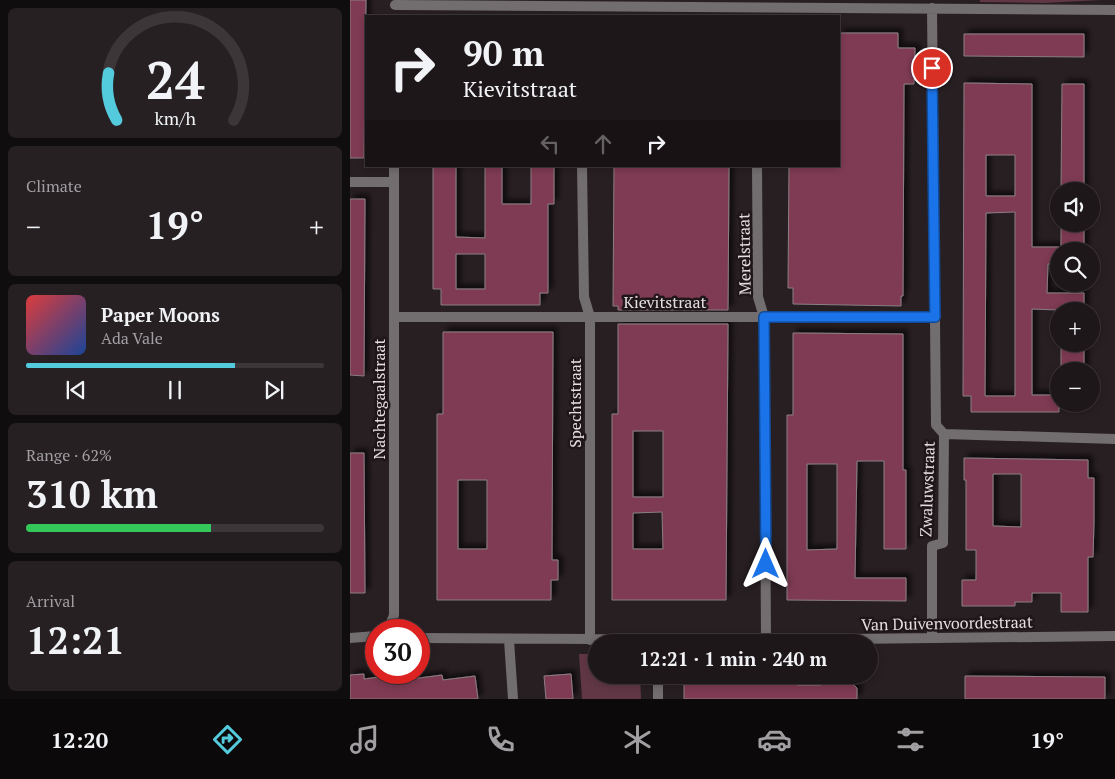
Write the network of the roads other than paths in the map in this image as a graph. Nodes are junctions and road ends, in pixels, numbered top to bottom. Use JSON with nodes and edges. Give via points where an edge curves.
{"nodes":[{"id":1,"x":395,"y":7,"type":"edge"},
{"id":2,"x":932,"y":8,"type":"junction"},
{"id":3,"x":1115,"y":10,"type":"edge"},
{"id":4,"x":579,"y":12,"type":"edge"},
{"id":5,"x":755,"y":12,"type":"edge"},
{"id":6,"x":394,"y":167,"type":"edge"},
{"id":7,"x":582,"y":167,"type":"edge"},
{"id":8,"x":757,"y":167,"type":"edge"},
{"id":9,"x":350,"y":182,"type":"edge"},
{"id":10,"x":394,"y":182,"type":"junction"},
{"id":11,"x":394,"y":317,"type":"junction"},
{"id":12,"x":590,"y":317,"type":"junction"},
{"id":13,"x":764,"y":317,"type":"junction"},
{"id":14,"x":935,"y":317,"type":"junction"},
{"id":15,"x":944,"y":434,"type":"junction"},
{"id":16,"x":1115,"y":439,"type":"edge"},
{"id":17,"x":392,"y":619,"type":"edge"},
{"id":18,"x":590,"y":634,"type":"edge"},
{"id":19,"x":766,"y":634,"type":"edge"},
{"id":20,"x":1115,"y":636,"type":"edge"},
{"id":21,"x":365,"y":637,"type":"edge"},
{"id":22,"x":350,"y":638,"type":"edge"},
{"id":23,"x":430,"y":638,"type":"edge"},
{"id":24,"x":932,"y":638,"type":"junction"},
{"id":25,"x":878,"y":639,"type":"edge"},
{"id":26,"x":509,"y":640,"type":"junction"},
{"id":27,"x":588,"y":640,"type":"edge"},
{"id":28,"x":658,"y":684,"type":"edge"},
{"id":29,"x":514,"y":699,"type":"edge"},
{"id":30,"x":658,"y":699,"type":"edge"}],
"edges":[{"from":1,"to":4,"type":"street"},
{"from":2,"to":3,"type":"street"},
{"from":2,"to":5,"type":"street"},
{"from":2,"to":14,"type":"street","name":"Zwaluwstraat"},
{"from":4,"to":5,"type":"street"},
{"from":6,"to":10,"type":"street","name":"Nachtegaalstraat"},
{"from":7,"to":12,"type":"street","name":"Spechtstraat","via":[[584,297]]},
{"from":8,"to":13,"type":"street","name":"Merelstraat","via":[[758,297]]},
{"from":9,"to":10,"type":"street"},
{"from":10,"to":11,"type":"street","name":"Nachtegaalstraat"},
{"from":11,"to":12,"type":"street","name":"Kievitstraat"},
{"from":11,"to":17,"type":"street","name":"Nachtegaalstraat"},
{"from":12,"to":13,"type":"street","name":"Kievitstraat"},
{"from":12,"to":18,"type":"street","name":"Spechtstraat"},
{"from":13,"to":14,"type":"street","name":"Kievitstraat"},
{"from":13,"to":19,"type":"street","name":"Merelstraat"},
{"from":14,"to":15,"type":"street","name":"Zwaluwstraat","via":[[936,425]]},
{"from":15,"to":16,"type":"street"},
{"from":15,"to":24,"type":"street","name":"Zwaluwstraat","via":[[943,544],[932,546]]},
{"from":20,"to":24,"type":"street","name":"Van Duivenvoordestraat"},
{"from":21,"to":22,"type":"street"},
{"from":23,"to":26,"type":"street","name":"Van Duivenvoordestraat"},
{"from":24,"to":25,"type":"street","name":"Van Duivenvoordestraat"},
{"from":26,"to":27,"type":"street","name":"Van Duivenvoordestraat"},
{"from":26,"to":29,"type":"street"},
{"from":28,"to":30,"type":"street"}]}
